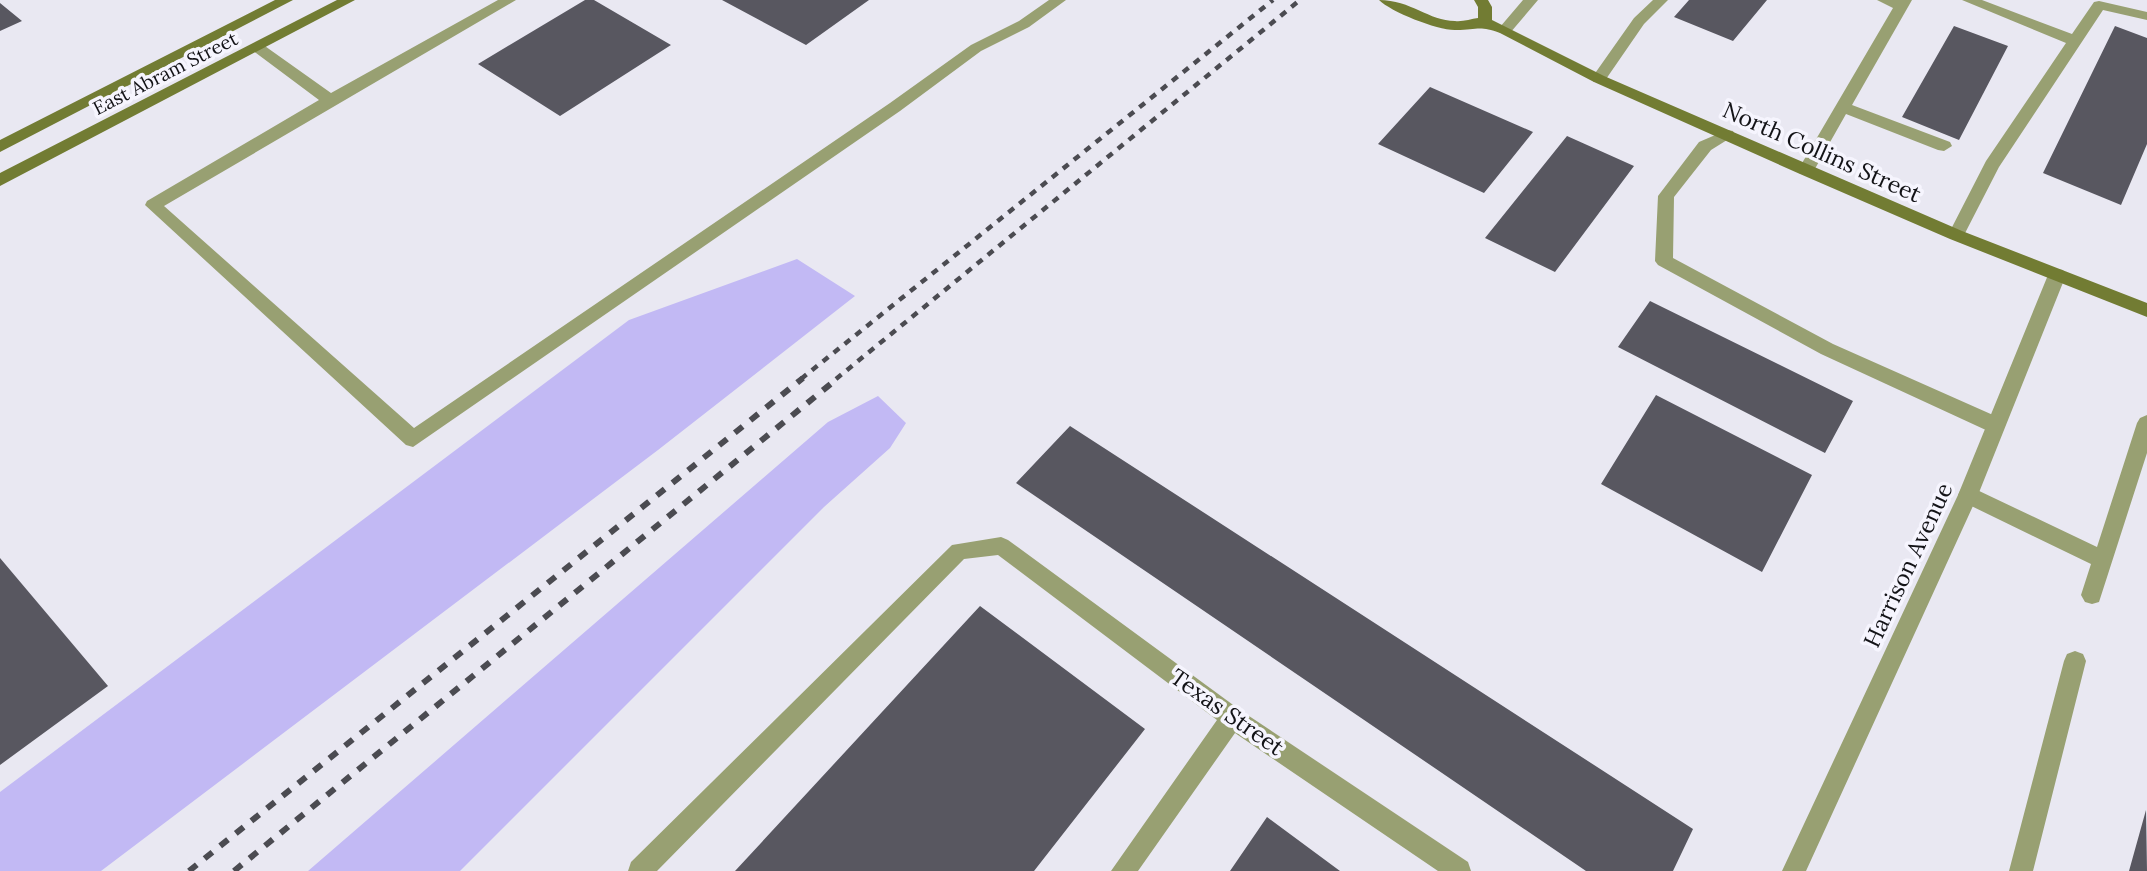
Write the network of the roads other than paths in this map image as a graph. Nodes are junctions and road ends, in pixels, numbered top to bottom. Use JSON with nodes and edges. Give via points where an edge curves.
{"nodes":[{"id":1,"x":348,"y":0,"type":"edge"},
{"id":2,"x":509,"y":0,"type":"edge"},
{"id":3,"x":1029,"y":0,"type":"edge"},
{"id":4,"x":1386,"y":0,"type":"edge"},
{"id":5,"x":1481,"y":0,"type":"edge"},
{"id":6,"x":1531,"y":0,"type":"edge"},
{"id":7,"x":1661,"y":0,"type":"edge"},
{"id":8,"x":1884,"y":0,"type":"edge"},
{"id":9,"x":1969,"y":0,"type":"edge"},
{"id":10,"x":274,"y":2,"type":"edge"},
{"id":11,"x":1903,"y":3,"type":"edge"},
{"id":12,"x":1053,"y":4,"type":"edge"},
{"id":13,"x":2147,"y":16,"type":"edge"},
{"id":14,"x":1485,"y":22,"type":"junction"},
{"id":15,"x":1505,"y":30,"type":"junction"},
{"id":16,"x":2073,"y":40,"type":"junction"},
{"id":17,"x":257,"y":47,"type":"junction"},
{"id":18,"x":1599,"y":79,"type":"junction"},
{"id":19,"x":330,"y":100,"type":"junction"},
{"id":20,"x":1843,"y":107,"type":"junction"},
{"id":21,"x":1727,"y":135,"type":"junction"},
{"id":22,"x":1944,"y":146,"type":"dead end"},
{"id":23,"x":0,"y":147,"type":"edge"},
{"id":24,"x":1806,"y":170,"type":"junction"},
{"id":25,"x":0,"y":180,"type":"edge"},
{"id":26,"x":1956,"y":235,"type":"junction"},
{"id":27,"x":2057,"y":275,"type":"junction"},
{"id":28,"x":2147,"y":310,"type":"edge"},
{"id":29,"x":2147,"y":423,"type":"edge"},
{"id":30,"x":1995,"y":425,"type":"junction"},
{"id":31,"x":1968,"y":495,"type":"junction"},
{"id":32,"x":2103,"y":560,"type":"junction"},
{"id":33,"x":2092,"y":594,"type":"dead end"},
{"id":34,"x":2075,"y":661,"type":"dead end"},
{"id":35,"x":1232,"y":718,"type":"junction"},
{"id":36,"x":640,"y":871,"type":"edge"},
{"id":37,"x":1123,"y":871,"type":"edge"},
{"id":38,"x":1459,"y":871,"type":"edge"},
{"id":39,"x":1794,"y":871,"type":"edge"},
{"id":40,"x":2021,"y":871,"type":"edge"}],
"edges":[{"from":1,"to":17,"type":"main road","name":"East Abram Street"},
{"from":2,"to":19,"type":"lane"},
{"from":3,"to":12,"type":"street"},
{"from":4,"to":14,"type":"main road","name":"North Collins Street","via":[[1438,23]]},
{"from":5,"to":14,"type":"main road"},
{"from":6,"to":15,"type":"street"},
{"from":7,"to":18,"type":"street","via":[[1639,22]]},
{"from":8,"to":11,"type":"street"},
{"from":9,"to":16,"type":"street"},
{"from":10,"to":23,"type":"main road","name":"East Abram Street"},
{"from":11,"to":20,"type":"street"},
{"from":12,"to":19,"type":"street","via":[[976,48],[413,439],[153,205]]},
{"from":13,"to":16,"type":"street","via":[[2099,5]]},
{"from":14,"to":15,"type":"main road","name":"North Collins Street"},
{"from":15,"to":18,"type":"main road","name":"North Collins Street"},
{"from":16,"to":26,"type":"street","via":[[1992,165]]},
{"from":17,"to":19,"type":"street"},
{"from":17,"to":25,"type":"main road","name":"East Abram Street"},
{"from":18,"to":21,"type":"main road","name":"North Collins Street"},
{"from":20,"to":22,"type":"street"},
{"from":20,"to":24,"type":"street"},
{"from":21,"to":24,"type":"main road","name":"North Collins Street"},
{"from":21,"to":30,"type":"street","via":[[1705,146],[1666,196],[1664,261],[1827,349]]},
{"from":24,"to":26,"type":"main road","name":"North Collins Street"},
{"from":26,"to":27,"type":"main road","name":"North Collins Street"},
{"from":27,"to":28,"type":"main road","name":"North Collins Street"},
{"from":27,"to":30,"type":"street","name":"Harrison Avenue"},
{"from":29,"to":32,"type":"street"},
{"from":30,"to":31,"type":"street","name":"Harrison Avenue"},
{"from":31,"to":32,"type":"street"},
{"from":31,"to":39,"type":"street","name":"Harrison Avenue"},
{"from":32,"to":33,"type":"street"},
{"from":34,"to":40,"type":"street"},
{"from":35,"to":36,"type":"street","name":"Texas Street","via":[[1001,546],[959,551]]},
{"from":35,"to":37,"type":"street"},
{"from":35,"to":38,"type":"street","name":"Texas Street"}]}
